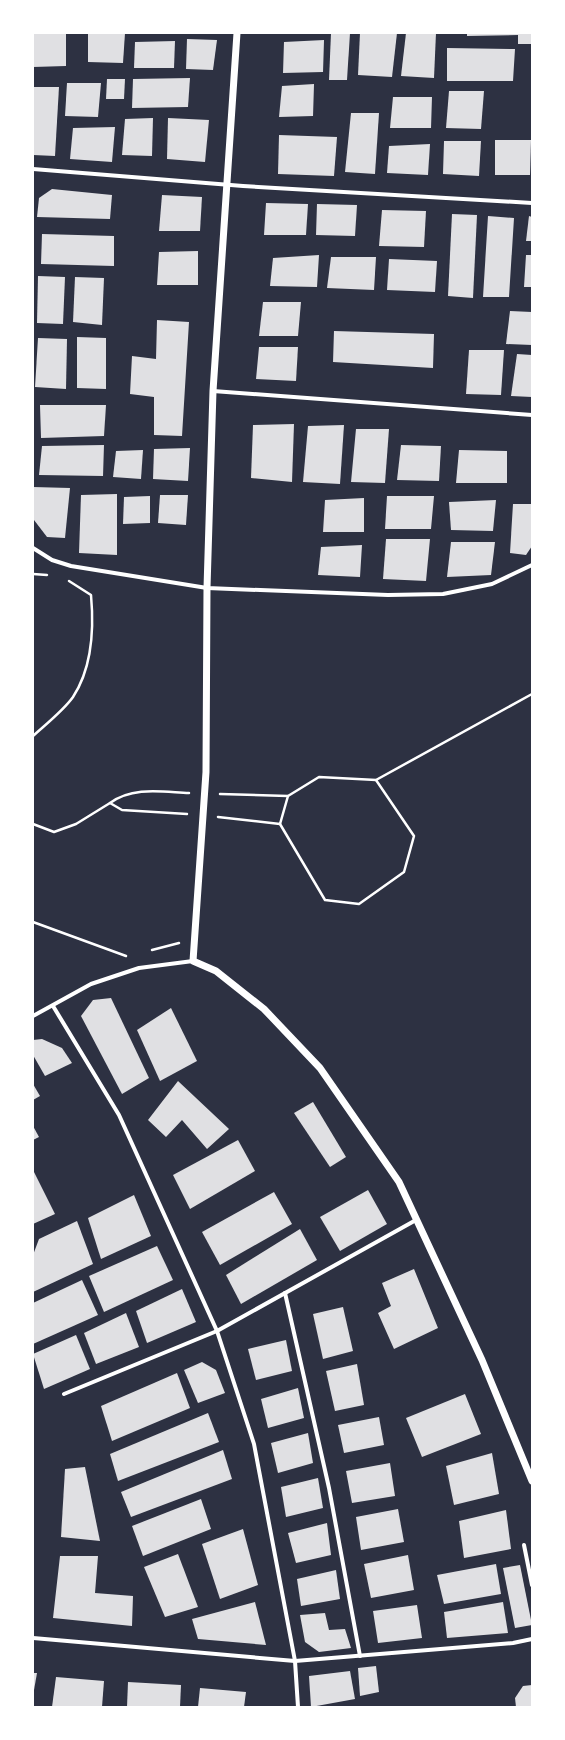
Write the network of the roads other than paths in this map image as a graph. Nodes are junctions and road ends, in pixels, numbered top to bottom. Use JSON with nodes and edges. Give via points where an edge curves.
{"nodes":[{"id":1,"x":237,"y":33,"type":"edge"},
{"id":2,"x":33,"y":169,"type":"edge"},
{"id":3,"x":228,"y":184,"type":"junction"},
{"id":4,"x":532,"y":203,"type":"edge"},
{"id":5,"x":213,"y":391,"type":"junction"},
{"id":6,"x":532,"y":415,"type":"edge"},
{"id":7,"x":33,"y":548,"type":"edge"},
{"id":8,"x":532,"y":565,"type":"edge"},
{"id":9,"x":207,"y":588,"type":"junction"},
{"id":10,"x":193,"y":961,"type":"junction"},
{"id":11,"x":53,"y":1006,"type":"junction"},
{"id":12,"x":33,"y":1016,"type":"edge"},
{"id":13,"x":416,"y":1220,"type":"junction"},
{"id":14,"x":285,"y":1293,"type":"junction"},
{"id":15,"x":217,"y":1332,"type":"junction"},
{"id":16,"x":64,"y":1394,"type":"dead end"},
{"id":17,"x":532,"y":1481,"type":"edge"},
{"id":18,"x":524,"y":1545,"type":"dead end"},
{"id":19,"x":532,"y":1585,"type":"edge"},
{"id":20,"x":33,"y":1638,"type":"edge"},
{"id":21,"x":532,"y":1639,"type":"edge"},
{"id":22,"x":360,"y":1656,"type":"junction"},
{"id":23,"x":295,"y":1661,"type":"junction"},
{"id":24,"x":298,"y":1707,"type":"edge"}],
"edges":[{"from":1,"to":3,"type":"street"},
{"from":2,"to":3,"type":"street"},
{"from":3,"to":4,"type":"street"},
{"from":3,"to":5,"type":"street"},
{"from":5,"to":6,"type":"street"},
{"from":5,"to":9,"type":"street"},
{"from":7,"to":9,"type":"street","via":[[52,560],[71,566]]},
{"from":8,"to":9,"type":"street","via":[[492,584],[443,594],[388,595]]},
{"from":9,"to":10,"type":"street","via":[[206,772]]},
{"from":10,"to":11,"type":"street","via":[[140,968],[90,984]]},
{"from":10,"to":13,"type":"street","via":[[216,971],[264,1009],[320,1068],[398,1182]]},
{"from":11,"to":12,"type":"street"},
{"from":11,"to":15,"type":"street","via":[[119,1115]]},
{"from":13,"to":14,"type":"street"},
{"from":13,"to":17,"type":"street","via":[[482,1360]]},
{"from":14,"to":15,"type":"street"},
{"from":14,"to":22,"type":"street","via":[[329,1488]]},
{"from":15,"to":16,"type":"street"},
{"from":15,"to":23,"type":"street","via":[[254,1444]]},
{"from":18,"to":19,"type":"street"},
{"from":20,"to":23,"type":"street"},
{"from":21,"to":22,"type":"street","via":[[513,1643]]},
{"from":22,"to":23,"type":"street"},
{"from":23,"to":24,"type":"street"}]}
